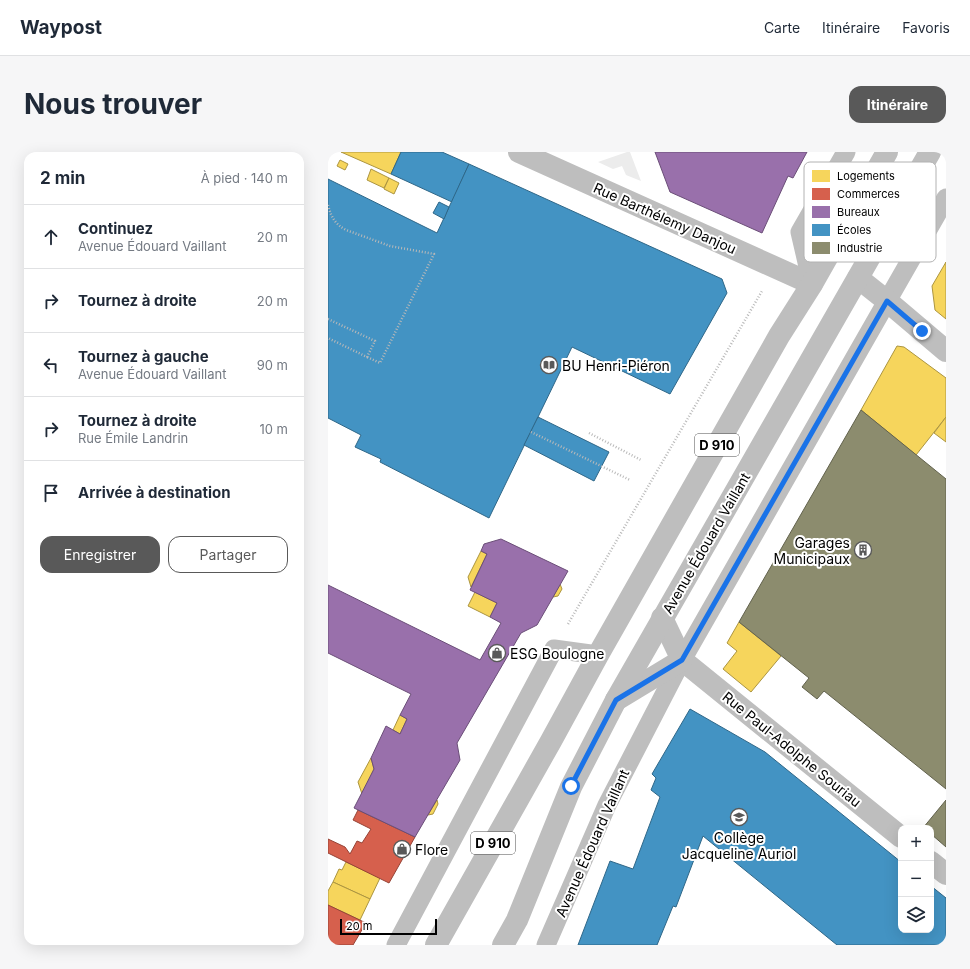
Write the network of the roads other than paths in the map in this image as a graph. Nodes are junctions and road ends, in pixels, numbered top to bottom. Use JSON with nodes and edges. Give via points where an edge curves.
{"nodes":[{"id":1,"x":519,"y":152,"type":"edge"},
{"id":2,"x":846,"y":152,"type":"edge"},
{"id":3,"x":887,"y":152,"type":"edge"},
{"id":4,"x":930,"y":152,"type":"edge"},
{"id":5,"x":840,"y":162,"type":"edge"},
{"id":6,"x":881,"y":162,"type":"edge"},
{"id":7,"x":924,"y":162,"type":"edge"},
{"id":8,"x":946,"y":198,"type":"edge"},
{"id":9,"x":936,"y":215,"type":"edge"},
{"id":10,"x":804,"y":225,"type":"edge"},
{"id":11,"x":804,"y":249,"type":"edge"},
{"id":12,"x":807,"y":262,"type":"edge"},
{"id":13,"x":824,"y":262,"type":"edge"},
{"id":14,"x":867,"y":262,"type":"edge"},
{"id":15,"x":909,"y":262,"type":"edge"},
{"id":16,"x":858,"y":278,"type":"junction"},
{"id":17,"x":812,"y":284,"type":"junction"},
{"id":18,"x":887,"y":301,"type":"junction"},
{"id":19,"x":946,"y":351,"type":"edge"},
{"id":20,"x":662,"y":618,"type":"junction"},
{"id":21,"x":598,"y":655,"type":"junction"},
{"id":22,"x":682,"y":660,"type":"junction"},
{"id":23,"x":616,"y":700,"type":"junction"},
{"id":24,"x":898,"y":835,"type":"edge"},
{"id":25,"x":934,"y":864,"type":"edge"},
{"id":26,"x":946,"y":874,"type":"edge"},
{"id":27,"x":396,"y":945,"type":"edge"},
{"id":28,"x":436,"y":945,"type":"edge"},
{"id":29,"x":503,"y":945,"type":"edge"},
{"id":30,"x":546,"y":945,"type":"edge"}],
"edges":[{"from":1,"to":17,"type":"main road","name":"Rue Barthélemy Danjou"},
{"from":2,"to":5,"type":"lane"},
{"from":3,"to":6,"type":"main road","number":"D 910"},
{"from":4,"to":7,"type":"main road","name":"Avenue Édouard Vaillant","number":"D 910"},
{"from":8,"to":9,"type":"lane","name":"Avenue Édouard Vaillant"},
{"from":10,"to":11,"type":"lane","via":[[800,232]]},
{"from":12,"to":17,"type":"lane"},
{"from":13,"to":17,"type":"main road","number":"D 910"},
{"from":14,"to":16,"type":"main road","name":"Avenue Édouard Vaillant","number":"D 910"},
{"from":15,"to":18,"type":"lane","name":"Avenue Édouard Vaillant"},
{"from":16,"to":18,"type":"main road"},
{"from":16,"to":20,"type":"main road","name":"Avenue Édouard Vaillant","number":"D 910"},
{"from":17,"to":21,"type":"main road","number":"D 910","via":[[772,349]]},
{"from":18,"to":19,"type":"main road"},
{"from":18,"to":22,"type":"lane","name":"Avenue Édouard Vaillant"},
{"from":20,"to":22,"type":"main road","name":"Rue Paul-Adolphe Souriau"},
{"from":20,"to":23,"type":"main road","name":"Avenue Édouard Vaillant","number":"D 910"},
{"from":21,"to":27,"type":"lane","via":[[554,649]]},
{"from":21,"to":28,"type":"main road","number":"D 910"},
{"from":22,"to":23,"type":"main road"},
{"from":22,"to":24,"type":"main road","name":"Rue Paul-Adolphe Souriau"},
{"from":22,"to":30,"type":"lane","name":"Avenue Édouard Vaillant","via":[[607,805]]},
{"from":23,"to":29,"type":"main road","name":"Avenue Édouard Vaillant","number":"D 910","via":[[571,786],[517,920]]},
{"from":25,"to":26,"type":"main road"}]}
